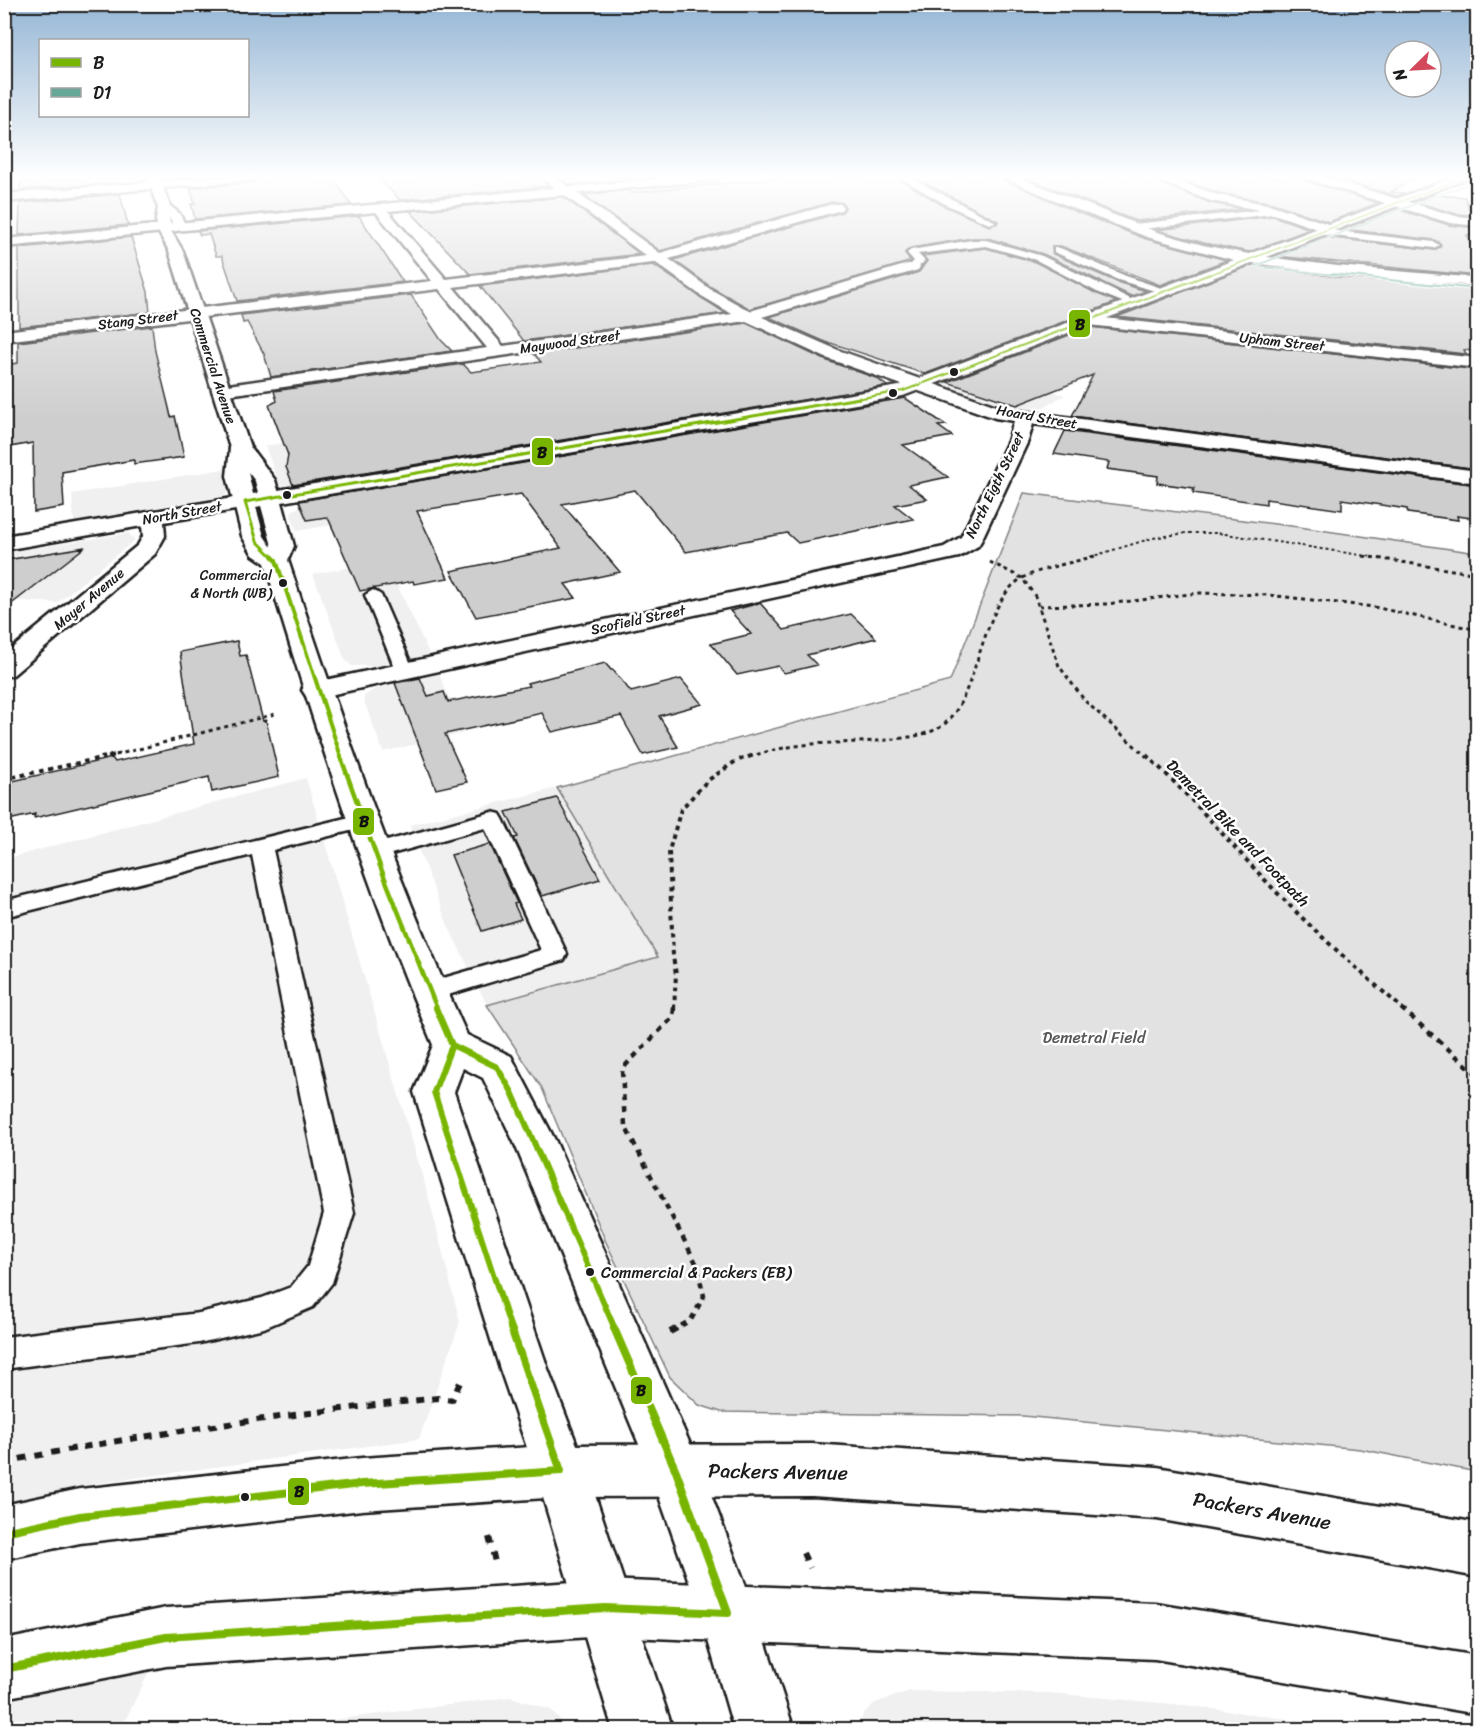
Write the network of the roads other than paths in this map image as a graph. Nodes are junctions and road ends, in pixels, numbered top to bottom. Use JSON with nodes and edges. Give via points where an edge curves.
{"nodes":[{"id":1,"x":178,"y":258,"type":"edge"},
{"id":2,"x":420,"y":258,"type":"edge"},
{"id":3,"x":658,"y":258,"type":"joint"},
{"id":4,"x":917,"y":258,"type":"edge"},
{"id":5,"x":1039,"y":258,"type":"edge"},
{"id":6,"x":1075,"y":258,"type":"edge"},
{"id":7,"x":1247,"y":258,"type":"edge"},
{"id":8,"x":1252,"y":259,"type":"junction"},
{"id":9,"x":913,"y":267,"type":"joint"},
{"id":10,"x":1478,"y":282,"type":"edge"},
{"id":11,"x":442,"y":284,"type":"junction"},
{"id":12,"x":1165,"y":291,"type":"junction"},
{"id":13,"x":1134,"y":303,"type":"junction"},
{"id":14,"x":196,"y":313,"type":"junction"},
{"id":15,"x":749,"y":316,"type":"junction"},
{"id":16,"x":1086,"y":321,"type":"junction"},
{"id":17,"x":4,"y":336,"type":"edge"},
{"id":18,"x":499,"y":352,"type":"junction"},
{"id":19,"x":1478,"y":363,"type":"edge"},
{"id":20,"x":920,"y":385,"type":"junction"},
{"id":21,"x":221,"y":391,"type":"junction"},
{"id":22,"x":1025,"y":417,"type":"junction"},
{"id":23,"x":240,"y":448,"type":"junction"},
{"id":24,"x":1478,"y":477,"type":"edge"},
{"id":25,"x":270,"y":498,"type":"junction"},
{"id":26,"x":245,"y":502,"type":"junction"},
{"id":27,"x":153,"y":518,"type":"junction"},
{"id":28,"x":4,"y":543,"type":"edge"},
{"id":29,"x":958,"y":549,"type":"joint"},
{"id":30,"x":276,"y":560,"type":"junction"},
{"id":31,"x":373,"y":595,"type":"dead end"},
{"id":32,"x":4,"y":669,"type":"edge"},
{"id":33,"x":405,"y":671,"type":"junction"},
{"id":34,"x":316,"y":690,"type":"junction"},
{"id":35,"x":362,"y":821,"type":"junction"},
{"id":36,"x":261,"y":846,"type":"junction"},
{"id":37,"x":374,"y":852,"type":"junction"},
{"id":38,"x":4,"y":909,"type":"edge"},
{"id":39,"x":428,"y":992,"type":"junction"},
{"id":40,"x":452,"y":1045,"type":"junction"},
{"id":41,"x":4,"y":1353,"type":"edge"},
{"id":42,"x":561,"y":1471,"type":"junction"},
{"id":43,"x":676,"y":1471,"type":"junction"},
{"id":44,"x":4,"y":1532,"type":"edge"},
{"id":45,"x":1478,"y":1550,"type":"edge"},
{"id":46,"x":605,"y":1608,"type":"junction"},
{"id":47,"x":728,"y":1613,"type":"junction"},
{"id":48,"x":4,"y":1669,"type":"edge"},
{"id":49,"x":1478,"y":1685,"type":"edge"},
{"id":50,"x":643,"y":1730,"type":"edge"},
{"id":51,"x":764,"y":1730,"type":"edge"}],
"edges":[{"from":1,"to":14,"type":"street","name":"Commercial Avenue"},
{"from":2,"to":11,"type":"street"},
{"from":3,"to":11,"type":"street","name":"Stang Street"},
{"from":3,"to":15,"type":"street","name":"Hoard Street","via":[[705,292]]},
{"from":4,"to":9,"type":"lane","via":[[920,263]]},
{"from":5,"to":13,"type":"lane"},
{"from":6,"to":12,"type":"lane"},
{"from":7,"to":8,"type":"street"},
{"from":8,"to":10,"type":"street"},
{"from":8,"to":12,"type":"street","name":"North Street"},
{"from":9,"to":15,"type":"street","name":"Maywood Street"},
{"from":11,"to":14,"type":"street","name":"Stang Street"},
{"from":11,"to":18,"type":"street"},
{"from":12,"to":13,"type":"street","name":"North Street"},
{"from":13,"to":16,"type":"street","name":"North Street"},
{"from":14,"to":17,"type":"street","name":"Stang Street"},
{"from":14,"to":21,"type":"street","name":"Commercial Avenue"},
{"from":15,"to":18,"type":"street","name":"Maywood Street"},
{"from":15,"to":20,"type":"street","name":"Hoard Street","via":[[832,354]]},
{"from":16,"to":19,"type":"street","name":"Upham Street"},
{"from":16,"to":20,"type":"street","name":"North Street"},
{"from":18,"to":21,"type":"street","name":"Maywood Street"},
{"from":20,"to":22,"type":"street","name":"Hoard Street","via":[[1002,414]]},
{"from":20,"to":25,"type":"street","name":"North Street","via":[[888,394]]},
{"from":21,"to":23,"type":"street","name":"Commercial Avenue"},
{"from":22,"to":24,"type":"street","name":"Hoard Street"},
{"from":22,"to":29,"type":"street","name":"North Eigth Street","via":[[1018,441],[970,541]]},
{"from":23,"to":25,"type":"street","name":"Commercial Avenue","via":[[262,472]]},
{"from":23,"to":26,"type":"street","name":"Commercial Avenue","via":[[237,476]]},
{"from":25,"to":26,"type":"street","name":"North Street"},
{"from":25,"to":30,"type":"street","name":"Commercial Avenue","via":[[283,546]]},
{"from":26,"to":27,"type":"street","name":"North Street"},
{"from":26,"to":30,"type":"street","name":"Commercial Avenue","via":[[253,537],[261,550]]},
{"from":27,"to":28,"type":"street","name":"North Street"},
{"from":27,"to":32,"type":"street","name":"Mayer Avenue","via":[[154,536],[147,549]]},
{"from":29,"to":33,"type":"street","name":"Scofield Street"},
{"from":30,"to":34,"type":"street","name":"Commercial Avenue"},
{"from":31,"to":33,"type":"lane"},
{"from":33,"to":34,"type":"street","name":"Scofield Street"},
{"from":34,"to":35,"type":"street","name":"Commercial Avenue"},
{"from":35,"to":36,"type":"lane"},
{"from":35,"to":37,"type":"street","name":"Commercial Avenue"},
{"from":36,"to":38,"type":"lane"},
{"from":36,"to":41,"type":"lane","via":[[339,1214],[321,1273],[302,1297],[264,1313],[199,1328]]},
{"from":37,"to":39,"type":"street","name":"Commercial Avenue"},
{"from":37,"to":39,"type":"lane","via":[[492,819],[555,954]]},
{"from":39,"to":40,"type":"street","name":"Commercial Avenue"},
{"from":40,"to":42,"type":"street","via":[[434,1092]]},
{"from":40,"to":43,"type":"street","via":[[497,1067],[512,1092]]},
{"from":42,"to":43,"type":"street","name":"Packers Avenue"},
{"from":42,"to":44,"type":"street","name":"Packers Avenue","via":[[362,1484],[80,1516]]},
{"from":42,"to":46,"type":"street"},
{"from":43,"to":45,"type":"street","name":"Packers Avenue","via":[[812,1470],[1157,1493]]},
{"from":43,"to":47,"type":"street"},
{"from":46,"to":47,"type":"street"},
{"from":46,"to":48,"type":"street","via":[[166,1637]]},
{"from":46,"to":50,"type":"street"},
{"from":47,"to":49,"type":"street","via":[[1155,1631]]},
{"from":47,"to":51,"type":"street"}]}
